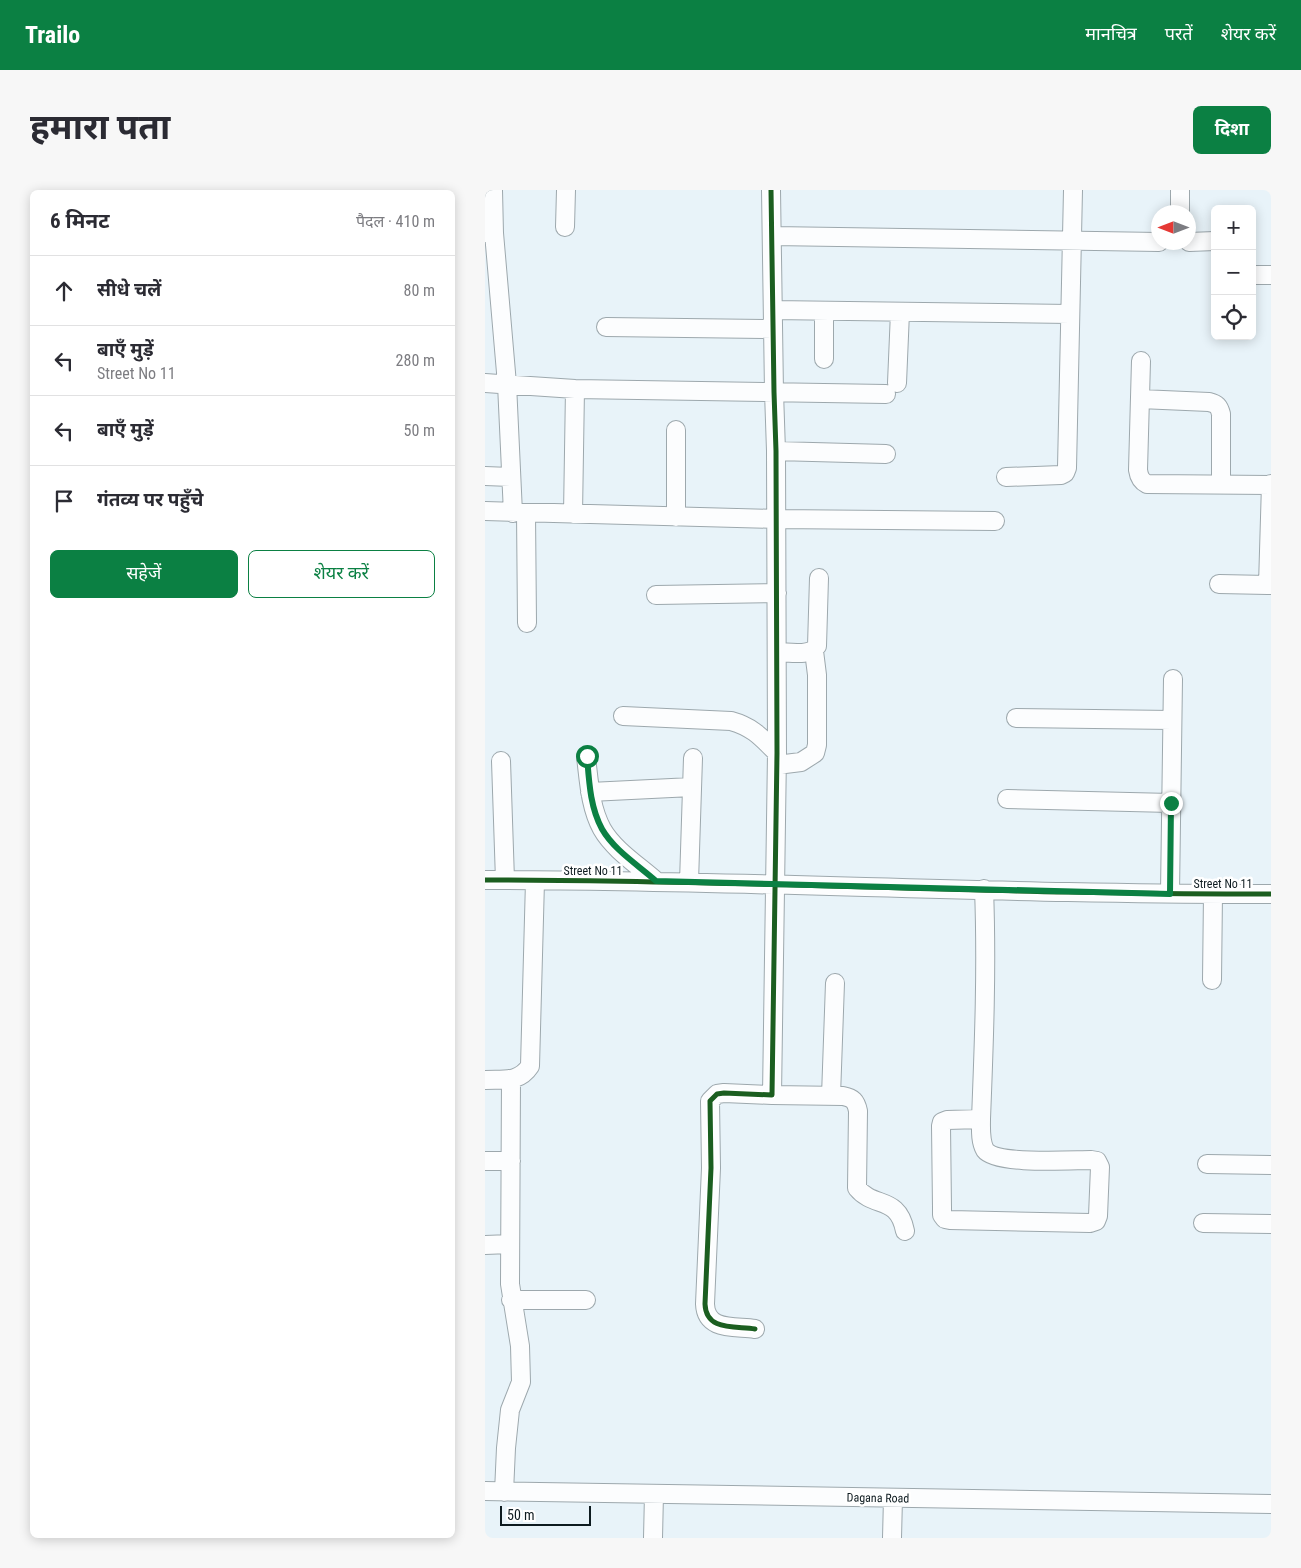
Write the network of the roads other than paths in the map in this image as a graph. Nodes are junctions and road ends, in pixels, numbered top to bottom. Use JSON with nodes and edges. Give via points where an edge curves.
{"nodes":[{"id":1,"x":493,"y":190,"type":"edge"},
{"id":2,"x":566,"y":190,"type":"edge"},
{"id":3,"x":771,"y":190,"type":"edge"},
{"id":4,"x":1073,"y":190,"type":"edge"},
{"id":5,"x":1180,"y":190,"type":"edge"},
{"id":6,"x":1180,"y":205,"type":"edge"},
{"id":7,"x":565,"y":227,"type":"dead end"},
{"id":8,"x":489,"y":233,"type":"edge"},
{"id":9,"x":773,"y":236,"type":"junction"},
{"id":10,"x":1073,"y":240,"type":"junction"},
{"id":11,"x":1151,"y":242,"type":"edge"},
{"id":12,"x":1196,"y":242,"type":"edge"},
{"id":13,"x":1211,"y":242,"type":"edge"},
{"id":14,"x":1256,"y":274,"type":"edge"},
{"id":15,"x":1271,"y":275,"type":"edge"},
{"id":16,"x":773,"y":310,"type":"junction"},
{"id":17,"x":824,"y":311,"type":"junction"},
{"id":18,"x":899,"y":312,"type":"junction"},
{"id":19,"x":1070,"y":314,"type":"junction"},
{"id":20,"x":606,"y":327,"type":"dead end"},
{"id":21,"x":773,"y":329,"type":"junction"},
{"id":22,"x":824,"y":359,"type":"dead end"},
{"id":23,"x":1141,"y":361,"type":"dead end"},
{"id":24,"x":485,"y":383,"type":"edge"},
{"id":25,"x":507,"y":384,"type":"junction"},
{"id":26,"x":575,"y":389,"type":"junction"},
{"id":27,"x":774,"y":392,"type":"junction"},
{"id":28,"x":1140,"y":400,"type":"junction"},
{"id":29,"x":676,"y":430,"type":"dead end"},
{"id":30,"x":776,"y":451,"type":"junction"},
{"id":31,"x":886,"y":454,"type":"dead end"},
{"id":32,"x":485,"y":476,"type":"edge"},
{"id":33,"x":511,"y":477,"type":"junction"},
{"id":34,"x":1005,"y":477,"type":"dead end"},
{"id":35,"x":1221,"y":484,"type":"junction"},
{"id":36,"x":1271,"y":485,"type":"edge"},
{"id":37,"x":485,"y":511,"type":"edge"},
{"id":38,"x":519,"y":513,"type":"junction"},
{"id":39,"x":573,"y":514,"type":"junction"},
{"id":40,"x":676,"y":516,"type":"junction"},
{"id":41,"x":776,"y":519,"type":"junction"},
{"id":42,"x":995,"y":520,"type":"dead end"},
{"id":43,"x":819,"y":578,"type":"dead end"},
{"id":44,"x":1219,"y":584,"type":"dead end"},
{"id":45,"x":1269,"y":585,"type":"edge"},
{"id":46,"x":777,"y":593,"type":"junction"},
{"id":47,"x":656,"y":595,"type":"dead end"},
{"id":48,"x":527,"y":623,"type":"dead end"},
{"id":49,"x":814,"y":650,"type":"junction"},
{"id":50,"x":777,"y":652,"type":"junction"},
{"id":51,"x":1173,"y":679,"type":"dead end"},
{"id":52,"x":623,"y":716,"type":"dead end"},
{"id":53,"x":1016,"y":718,"type":"dead end"},
{"id":54,"x":1173,"y":720,"type":"junction"},
{"id":55,"x":587,"y":756,"type":"dead end"},
{"id":56,"x":693,"y":758,"type":"dead end"},
{"id":57,"x":777,"y":759,"type":"junction"},
{"id":58,"x":501,"y":761,"type":"dead end"},
{"id":59,"x":692,"y":787,"type":"junction"},
{"id":60,"x":590,"y":792,"type":"junction"},
{"id":61,"x":1007,"y":799,"type":"dead end"},
{"id":62,"x":1171,"y":803,"type":"junction"},
{"id":63,"x":485,"y":880,"type":"edge"},
{"id":64,"x":505,"y":880,"type":"junction"},
{"id":65,"x":535,"y":881,"type":"junction"},
{"id":66,"x":656,"y":881,"type":"junction"},
{"id":67,"x":689,"y":882,"type":"junction"},
{"id":68,"x":776,"y":883,"type":"junction"},
{"id":69,"x":984,"y":890,"type":"junction"},
{"id":70,"x":1170,"y":894,"type":"junction"},
{"id":71,"x":1213,"y":894,"type":"junction"},
{"id":72,"x":1271,"y":894,"type":"edge"},
{"id":73,"x":1212,"y":980,"type":"dead end"},
{"id":74,"x":835,"y":983,"type":"dead end"},
{"id":75,"x":511,"y":1079,"type":"junction"},
{"id":76,"x":485,"y":1080,"type":"edge"},
{"id":77,"x":772,"y":1095,"type":"junction"},
{"id":78,"x":831,"y":1096,"type":"junction"},
{"id":79,"x":981,"y":1119,"type":"junction"},
{"id":80,"x":485,"y":1161,"type":"edge"},
{"id":81,"x":511,"y":1161,"type":"junction"},
{"id":82,"x":1207,"y":1164,"type":"dead end"},
{"id":83,"x":1271,"y":1164,"type":"edge"},
{"id":84,"x":1203,"y":1223,"type":"dead end"},
{"id":85,"x":1271,"y":1224,"type":"edge"},
{"id":86,"x":905,"y":1231,"type":"dead end"},
{"id":87,"x":485,"y":1244,"type":"edge"},
{"id":88,"x":510,"y":1244,"type":"junction"},
{"id":89,"x":511,"y":1300,"type":"junction"},
{"id":90,"x":586,"y":1300,"type":"dead end"},
{"id":91,"x":755,"y":1328,"type":"dead end"},
{"id":92,"x":485,"y":1492,"type":"edge"},
{"id":93,"x":504,"y":1492,"type":"junction"},
{"id":94,"x":654,"y":1494,"type":"junction"},
{"id":95,"x":893,"y":1498,"type":"junction"},
{"id":96,"x":1271,"y":1504,"type":"edge"},
{"id":97,"x":653,"y":1538,"type":"edge"},
{"id":98,"x":892,"y":1538,"type":"edge"}],
"edges":[{"from":1,"to":8,"type":"street"},
{"from":2,"to":7,"type":"street"},
{"from":3,"to":9,"type":"street"},
{"from":4,"to":10,"type":"street"},
{"from":5,"to":6,"type":"street"},
{"from":8,"to":25,"type":"street"},
{"from":9,"to":10,"type":"street"},
{"from":9,"to":16,"type":"street"},
{"from":10,"to":11,"type":"street"},
{"from":10,"to":19,"type":"street"},
{"from":12,"to":13,"type":"street"},
{"from":14,"to":15,"type":"street"},
{"from":16,"to":17,"type":"street"},
{"from":16,"to":21,"type":"street"},
{"from":17,"to":18,"type":"street"},
{"from":17,"to":22,"type":"street"},
{"from":18,"to":19,"type":"street"},
{"from":18,"to":27,"type":"street","via":[[891,389]]},
{"from":19,"to":34,"type":"street","via":[[1067,468],[1061,475]]},
{"from":20,"to":21,"type":"street"},
{"from":21,"to":27,"type":"street"},
{"from":23,"to":28,"type":"street"},
{"from":24,"to":25,"type":"street"},
{"from":25,"to":26,"type":"street"},
{"from":25,"to":33,"type":"street"},
{"from":26,"to":27,"type":"street"},
{"from":26,"to":39,"type":"street"},
{"from":27,"to":30,"type":"street"},
{"from":28,"to":35,"type":"street","via":[[1209,402],[1219,407]]},
{"from":28,"to":35,"type":"street","via":[[1139,477],[1147,484]]},
{"from":29,"to":40,"type":"street"},
{"from":30,"to":31,"type":"street"},
{"from":30,"to":41,"type":"street"},
{"from":32,"to":33,"type":"street"},
{"from":33,"to":38,"type":"street"},
{"from":35,"to":36,"type":"street"},
{"from":36,"to":45,"type":"street"},
{"from":37,"to":38,"type":"street"},
{"from":38,"to":39,"type":"street"},
{"from":38,"to":48,"type":"street"},
{"from":39,"to":40,"type":"street"},
{"from":40,"to":41,"type":"street"},
{"from":41,"to":42,"type":"street"},
{"from":41,"to":46,"type":"street"},
{"from":43,"to":49,"type":"street","via":[[818,640]]},
{"from":44,"to":45,"type":"street"},
{"from":46,"to":47,"type":"street"},
{"from":46,"to":50,"type":"street"},
{"from":49,"to":50,"type":"street"},
{"from":49,"to":57,"type":"street","via":[[817,675],[815,753],[801,762]]},
{"from":50,"to":57,"type":"street"},
{"from":51,"to":54,"type":"street"},
{"from":52,"to":57,"type":"street","via":[[731,721],[756,732]]},
{"from":53,"to":54,"type":"street"},
{"from":54,"to":62,"type":"street"},
{"from":55,"to":60,"type":"street"},
{"from":56,"to":59,"type":"street"},
{"from":57,"to":68,"type":"street"},
{"from":58,"to":64,"type":"street"},
{"from":59,"to":60,"type":"street"},
{"from":59,"to":67,"type":"street"},
{"from":60,"to":66,"type":"street","via":[[603,830]]},
{"from":61,"to":62,"type":"street"},
{"from":62,"to":70,"type":"street"},
{"from":63,"to":64,"type":"street","name":"Street No 11"},
{"from":64,"to":65,"type":"street","name":"Street No 11"},
{"from":65,"to":66,"type":"street","name":"Street No 11"},
{"from":65,"to":75,"type":"street","via":[[529,1066],[525,1074]]},
{"from":66,"to":67,"type":"street","name":"Street No 11"},
{"from":67,"to":68,"type":"street","name":"Street No 11"},
{"from":68,"to":69,"type":"street","name":"Street No 11"},
{"from":68,"to":77,"type":"street"},
{"from":69,"to":70,"type":"street","name":"Street No 11"},
{"from":69,"to":79,"type":"street","via":[[986,941]]},
{"from":70,"to":71,"type":"street","name":"Street No 11"},
{"from":71,"to":72,"type":"street","name":"Street No 11"},
{"from":71,"to":73,"type":"street"},
{"from":74,"to":78,"type":"street"},
{"from":75,"to":76,"type":"street"},
{"from":75,"to":81,"type":"street"},
{"from":77,"to":78,"type":"street"},
{"from":77,"to":91,"type":"street","via":[[717,1094],[710,1101],[711,1168],[705,1314],[717,1324]]},
{"from":78,"to":86,"type":"street","via":[[852,1098],[856,1103],[857,1188],[862,1194],[898,1212]]},
{"from":79,"to":79,"type":"street","via":[[942,1122],[942,1215],[945,1219],[1095,1221],[1098,1216],[1100,1167],[1097,1162],[1008,1160],[994,1156],[985,1150]]},
{"from":80,"to":81,"type":"street"},
{"from":81,"to":88,"type":"street"},
{"from":82,"to":83,"type":"street"},
{"from":84,"to":85,"type":"street"},
{"from":87,"to":88,"type":"street"},
{"from":88,"to":89,"type":"street"},
{"from":89,"to":90,"type":"street"},
{"from":89,"to":93,"type":"street","via":[[520,1346],[521,1382],[509,1410]]},
{"from":92,"to":93,"type":"street","name":"Dagana Road"},
{"from":93,"to":94,"type":"street","name":"Dagana Road"},
{"from":94,"to":95,"type":"street","name":"Dagana Road"},
{"from":94,"to":97,"type":"street"},
{"from":95,"to":96,"type":"street","name":"Dagana Road"},
{"from":95,"to":98,"type":"street"}]}
